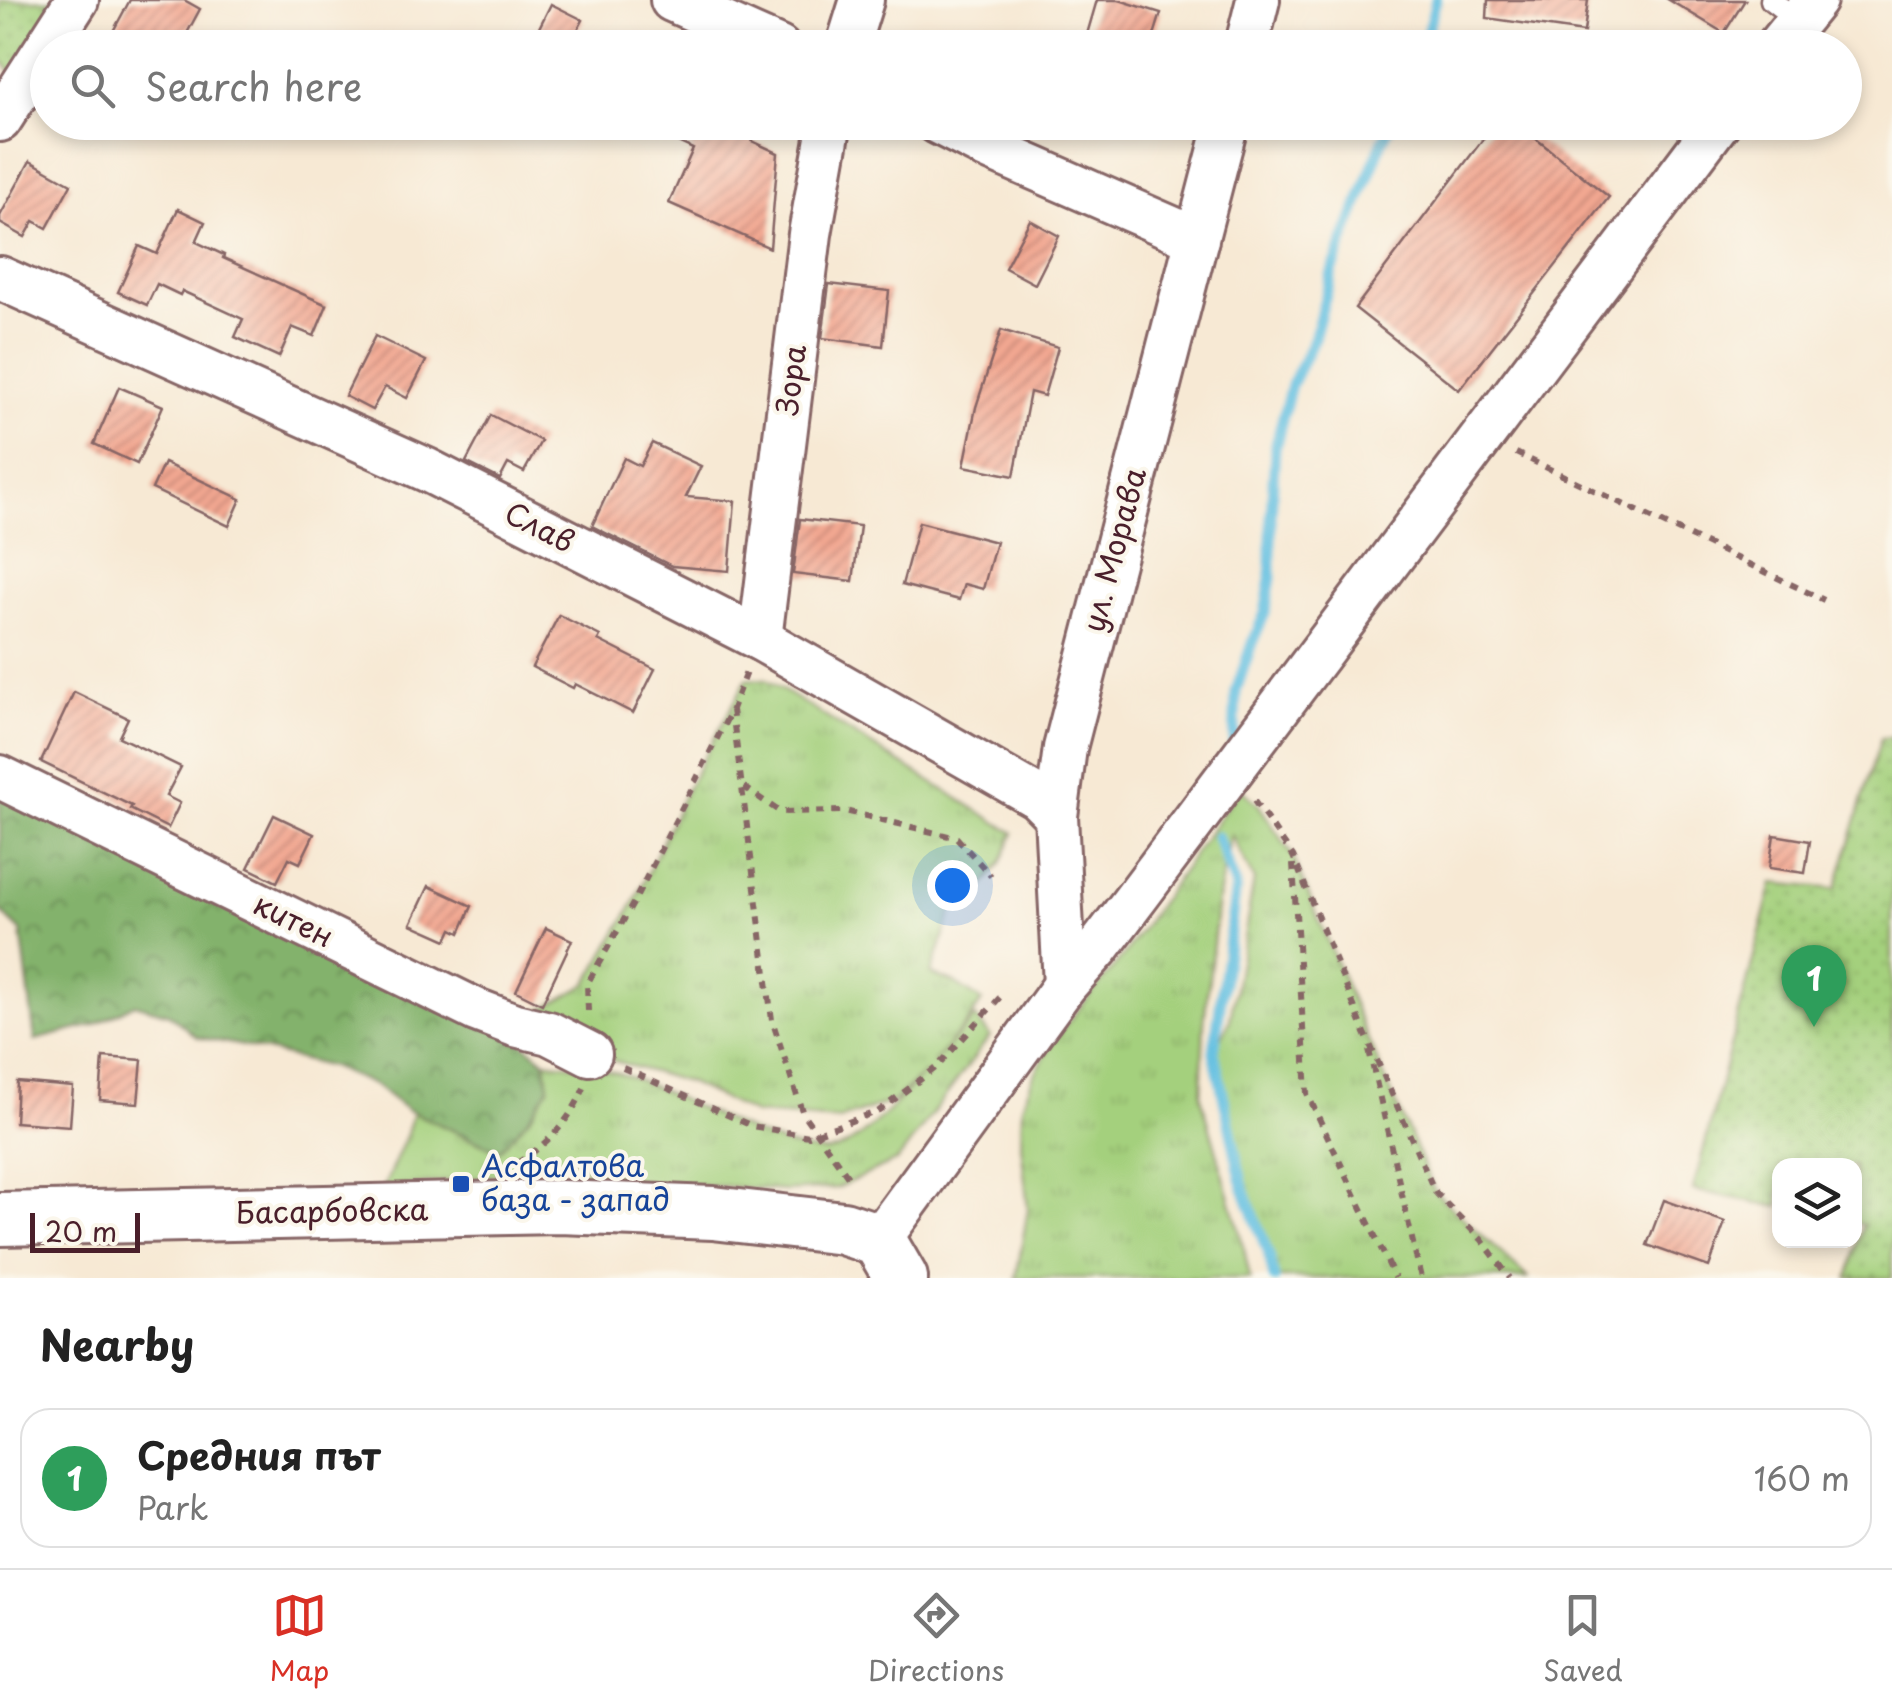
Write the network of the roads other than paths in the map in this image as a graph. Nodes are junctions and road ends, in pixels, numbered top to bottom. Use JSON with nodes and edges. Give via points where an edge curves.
{"nodes":[{"id":1,"x":77,"y":0,"type":"edge"},
{"id":2,"x":672,"y":0,"type":"edge"},
{"id":3,"x":862,"y":0,"type":"edge"},
{"id":4,"x":1258,"y":0,"type":"edge"},
{"id":5,"x":58,"y":30,"type":"edge"},
{"id":6,"x":739,"y":30,"type":"edge"},
{"id":7,"x":853,"y":30,"type":"edge"},
{"id":8,"x":1250,"y":30,"type":"edge"},
{"id":9,"x":30,"y":73,"type":"edge"},
{"id":10,"x":0,"y":120,"type":"edge"},
{"id":11,"x":827,"y":140,"type":"edge"},
{"id":12,"x":977,"y":140,"type":"edge"},
{"id":13,"x":1222,"y":140,"type":"edge"},
{"id":14,"x":1706,"y":140,"type":"edge"},
{"id":15,"x":1196,"y":239,"type":"junction"},
{"id":16,"x":0,"y":278,"type":"edge"},
{"id":17,"x":760,"y":639,"type":"junction"},
{"id":18,"x":0,"y":777,"type":"edge"},
{"id":19,"x":1056,"y":816,"type":"junction"},
{"id":20,"x":1065,"y":985,"type":"junction"},
{"id":21,"x":590,"y":1054,"type":"road end"},
{"id":22,"x":0,"y":1219,"type":"edge"},
{"id":23,"x":869,"y":1232,"type":"edge"}],
"edges":[{"from":1,"to":5,"type":"street"},
{"from":2,"to":6,"type":"street"},
{"from":3,"to":7,"type":"street"},
{"from":4,"to":8,"type":"street"},
{"from":9,"to":10,"type":"street"},
{"from":11,"to":17,"type":"street","name":"Зора"},
{"from":12,"to":15,"type":"street"},
{"from":13,"to":15,"type":"street","name":"ул. Морава"},
{"from":14,"to":20,"type":"street"},
{"from":15,"to":19,"type":"street","name":"ул. Морава","via":[[1077,696]]},
{"from":16,"to":17,"type":"street","name":"Слав","via":[[426,470]]},
{"from":17,"to":19,"type":"street","name":"Слав","via":[[1036,797]]},
{"from":18,"to":21,"type":"street","name":"китен","via":[[476,1010]]},
{"from":19,"to":20,"type":"street","name":"ул. Морава"},
{"from":20,"to":23,"type":"street"},
{"from":22,"to":23,"type":"street","name":"Басарбовска","via":[[560,1207],[714,1213]]}]}
